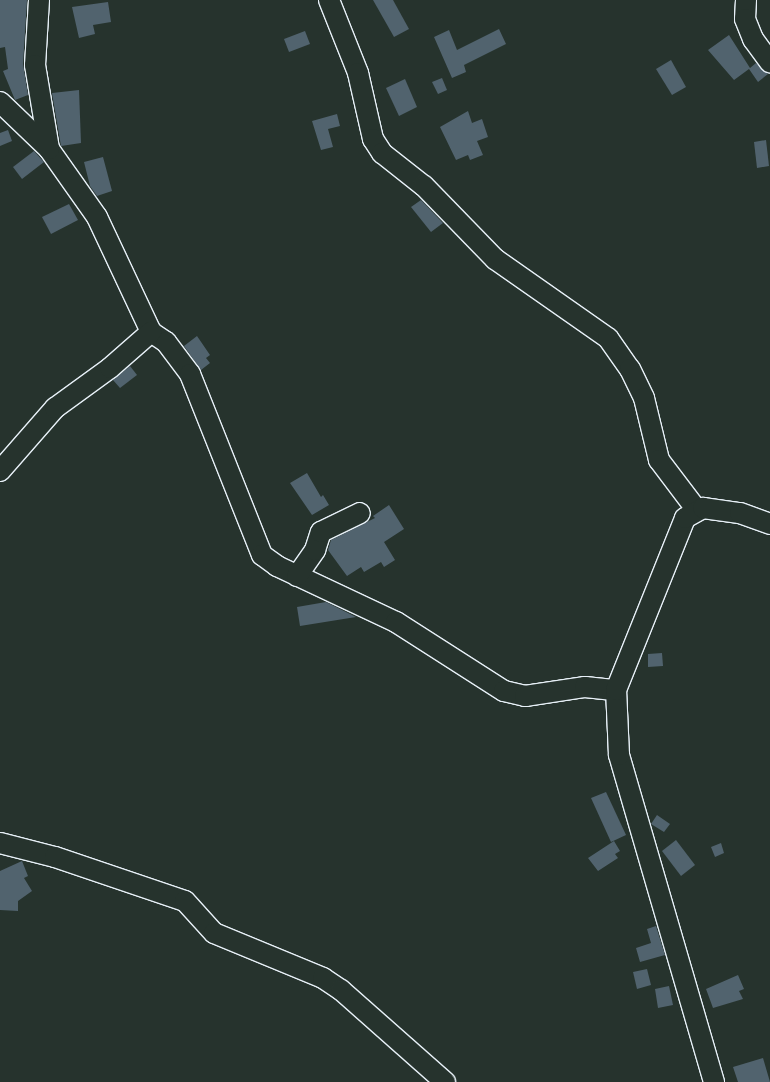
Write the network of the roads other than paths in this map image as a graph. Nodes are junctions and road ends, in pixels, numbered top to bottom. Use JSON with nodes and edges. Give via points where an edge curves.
{"nodes":[{"id":1,"x":39,"y":0,"type":"edge"},
{"id":2,"x":329,"y":0,"type":"edge"},
{"id":3,"x":746,"y":0,"type":"edge"},
{"id":4,"x":770,"y":62,"type":"edge"},
{"id":5,"x":0,"y":102,"type":"edge"},
{"id":6,"x":49,"y":150,"type":"junction"},
{"id":7,"x":151,"y":332,"type":"junction"},
{"id":8,"x":0,"y":471,"type":"edge"},
{"id":9,"x":696,"y":509,"type":"junction"},
{"id":10,"x":360,"y":513,"type":"dead end"},
{"id":11,"x":770,"y":524,"type":"edge"},
{"id":12,"x":297,"y":576,"type":"junction"},
{"id":13,"x":616,"y":690,"type":"junction"},
{"id":14,"x":0,"y":843,"type":"edge"},
{"id":15,"x":446,"y":1082,"type":"edge"},
{"id":16,"x":714,"y":1082,"type":"edge"}],
"edges":[{"from":1,"to":6,"type":"street","via":[[35,65]]},
{"from":2,"to":9,"type":"street","via":[[358,73],[373,139],[382,153],[424,186],[495,259],[608,338],[630,369],[644,398],[659,460]]},
{"from":3,"to":4,"type":"street","via":[[745,19],[752,39]]},
{"from":5,"to":6,"type":"street"},
{"from":6,"to":7,"type":"street","via":[[97,217]]},
{"from":7,"to":8,"type":"street","via":[[124,358],[55,408]]},
{"from":7,"to":12,"type":"street","via":[[166,342],[190,374],[231,473],[257,548],[267,560]]},
{"from":9,"to":11,"type":"street","via":[[740,513]]},
{"from":9,"to":13,"type":"street","via":[[681,524]]},
{"from":10,"to":12,"type":"street","via":[[321,532],[315,550]]},
{"from":12,"to":13,"type":"street","via":[[396,622],[504,691],[525,696],[585,687]]},
{"from":13,"to":16,"type":"street","via":[[619,754]]},
{"from":14,"to":15,"type":"street","via":[[110,874],[185,901],[214,933],[323,978]]}]}
